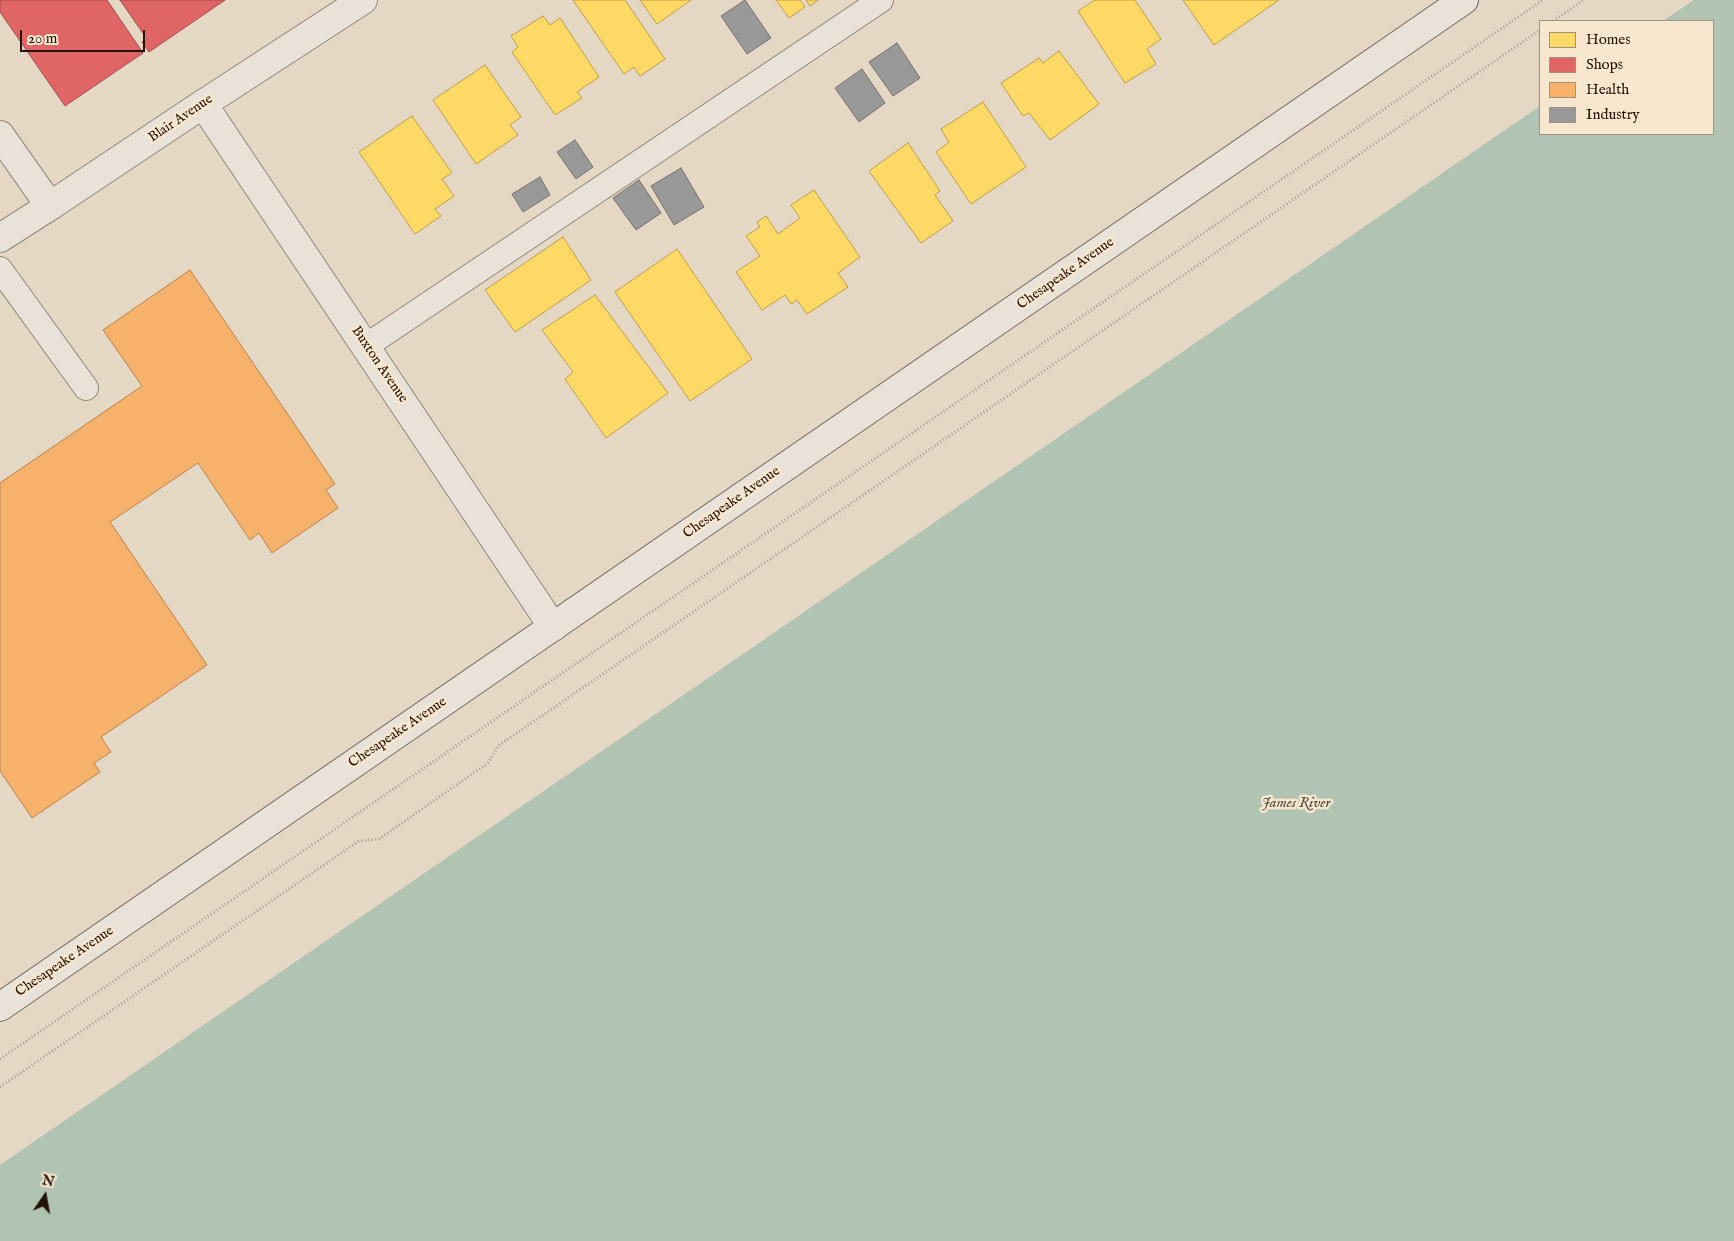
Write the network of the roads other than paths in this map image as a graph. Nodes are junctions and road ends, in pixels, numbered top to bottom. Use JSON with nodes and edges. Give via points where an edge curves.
{"nodes":[{"id":1,"x":363,"y":0,"type":"edge"},
{"id":2,"x":881,"y":0,"type":"edge"},
{"id":3,"x":1464,"y":0,"type":"edge"},
{"id":4,"x":203,"y":104,"type":"junction"},
{"id":5,"x":0,"y":135,"type":"edge"},
{"id":6,"x":50,"y":206,"type":"junction"},
{"id":7,"x":0,"y":238,"type":"edge"},
{"id":8,"x":0,"y":269,"type":"edge"},
{"id":9,"x":366,"y":346,"type":"junction"},
{"id":10,"x":86,"y":388,"type":"dead end"},
{"id":11,"x":553,"y":627,"type":"junction"},
{"id":12,"x":0,"y":1006,"type":"edge"}],
"edges":[{"from":1,"to":4,"type":"main road","name":"Blair Avenue"},
{"from":2,"to":9,"type":"lane"},
{"from":3,"to":11,"type":"main road","name":"Chesapeake Avenue"},
{"from":4,"to":6,"type":"main road","name":"Blair Avenue"},
{"from":4,"to":9,"type":"main road","name":"Buxton Avenue"},
{"from":5,"to":6,"type":"main road"},
{"from":6,"to":7,"type":"main road","name":"Blair Avenue"},
{"from":8,"to":10,"type":"lane"},
{"from":9,"to":11,"type":"main road","name":"Buxton Avenue"},
{"from":11,"to":12,"type":"main road","name":"Chesapeake Avenue"}]}
